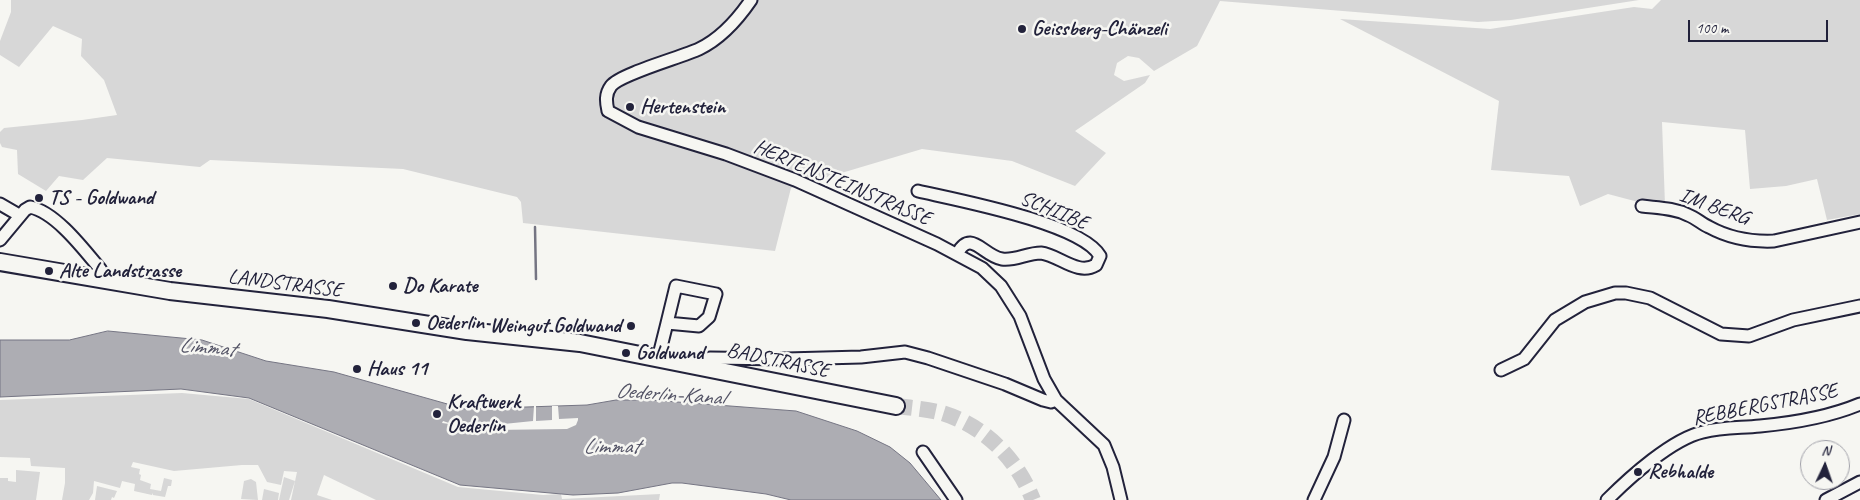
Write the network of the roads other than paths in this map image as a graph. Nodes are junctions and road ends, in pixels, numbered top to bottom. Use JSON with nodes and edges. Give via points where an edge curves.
{"nodes":[{"id":1,"x":751,"y":0,"type":"edge"},
{"id":2,"x":918,"y":190,"type":"dead end"},
{"id":3,"x":0,"y":204,"type":"edge"},
{"id":4,"x":1642,"y":206,"type":"dead end"},
{"id":5,"x":19,"y":216,"type":"junction"},
{"id":6,"x":1860,"y":222,"type":"edge"},
{"id":7,"x":0,"y":240,"type":"edge"},
{"id":8,"x":957,"y":254,"type":"junction"},
{"id":9,"x":0,"y":262,"type":"edge"},
{"id":10,"x":100,"y":279,"type":"junction"},
{"id":11,"x":1860,"y":306,"type":"edge"},
{"id":12,"x":667,"y":323,"type":"junction"},
{"id":13,"x":565,"y":342,"type":"joint"},
{"id":14,"x":658,"y":359,"type":"junction"},
{"id":15,"x":697,"y":366,"type":"junction"},
{"id":16,"x":1501,"y":370,"type":"dead end"},
{"id":17,"x":1056,"y":400,"type":"junction"},
{"id":18,"x":1860,"y":404,"type":"edge"},
{"id":19,"x":892,"y":405,"type":"tunnel mouth"},
{"id":20,"x":1344,"y":420,"type":"dead end"},
{"id":21,"x":923,"y":452,"type":"dead end"},
{"id":22,"x":1860,"y":482,"type":"edge"},
{"id":23,"x":956,"y":500,"type":"edge"},
{"id":24,"x":1121,"y":500,"type":"edge"},
{"id":25,"x":1314,"y":500,"type":"edge"},
{"id":26,"x":1607,"y":500,"type":"edge"},
{"id":27,"x":1826,"y":500,"type":"edge"}],
"edges":[{"from":1,"to":8,"type":"street","name":"HERTENSTEINSTRASSE","via":[[724,32],[700,49],[612,85],[605,99],[608,111],[638,127],[726,154],[795,180]]},
{"from":2,"to":8,"type":"street","name":"SCHIIBE","via":[[1012,213],[1067,232],[1087,243],[1100,256],[1096,266],[1086,268],[1074,267],[1041,253],[1013,259],[998,258],[967,242]]},
{"from":3,"to":5,"type":"street"},
{"from":4,"to":6,"type":"street","name":"IM BERG","via":[[1675,210],[1735,238],[1762,242]]},
{"from":5,"to":7,"type":"street"},
{"from":5,"to":10,"type":"street","via":[[30,207],[38,208],[66,230],[101,270]]},
{"from":8,"to":17,"type":"street","name":"HERTENSTEINSTRASSE","via":[[990,274],[1013,304]]},
{"from":9,"to":10,"type":"main road","name":"LANDSTRASSE"},
{"from":10,"to":13,"type":"main road","name":"LANDSTRASSE","via":[[184,293],[328,309],[467,332]]},
{"from":11,"to":16,"type":"street","via":[[1793,320],[1749,336],[1721,334],[1650,298],[1615,293],[1585,302],[1555,320],[1524,359]]},
{"from":12,"to":12,"type":"street","name":"BADSTRASSE","via":[[699,326],[709,317],[716,294],[676,286]]},
{"from":12,"to":14,"type":"street","name":"BADSTRASSE"},
{"from":13,"to":14,"type":"main road","name":"BADSTRASSE"},
{"from":14,"to":15,"type":"main road","name":"BADSTRASSE"},
{"from":15,"to":17,"type":"street","via":[[710,358],[861,357],[905,352],[1005,384],[1043,400]]},
{"from":15,"to":19,"type":"main road","name":"BADSTRASSE"},
{"from":17,"to":24,"type":"street","name":"HERTENSTEINSTRASSE","via":[[1104,445]]},
{"from":18,"to":26,"type":"street","name":"REBBERGSTRASSE","via":[[1786,423],[1722,428],[1694,435],[1635,474]]},
{"from":20,"to":25,"type":"street","via":[[1334,457]]},
{"from":21,"to":23,"type":"street"},
{"from":22,"to":27,"type":"street"}]}
